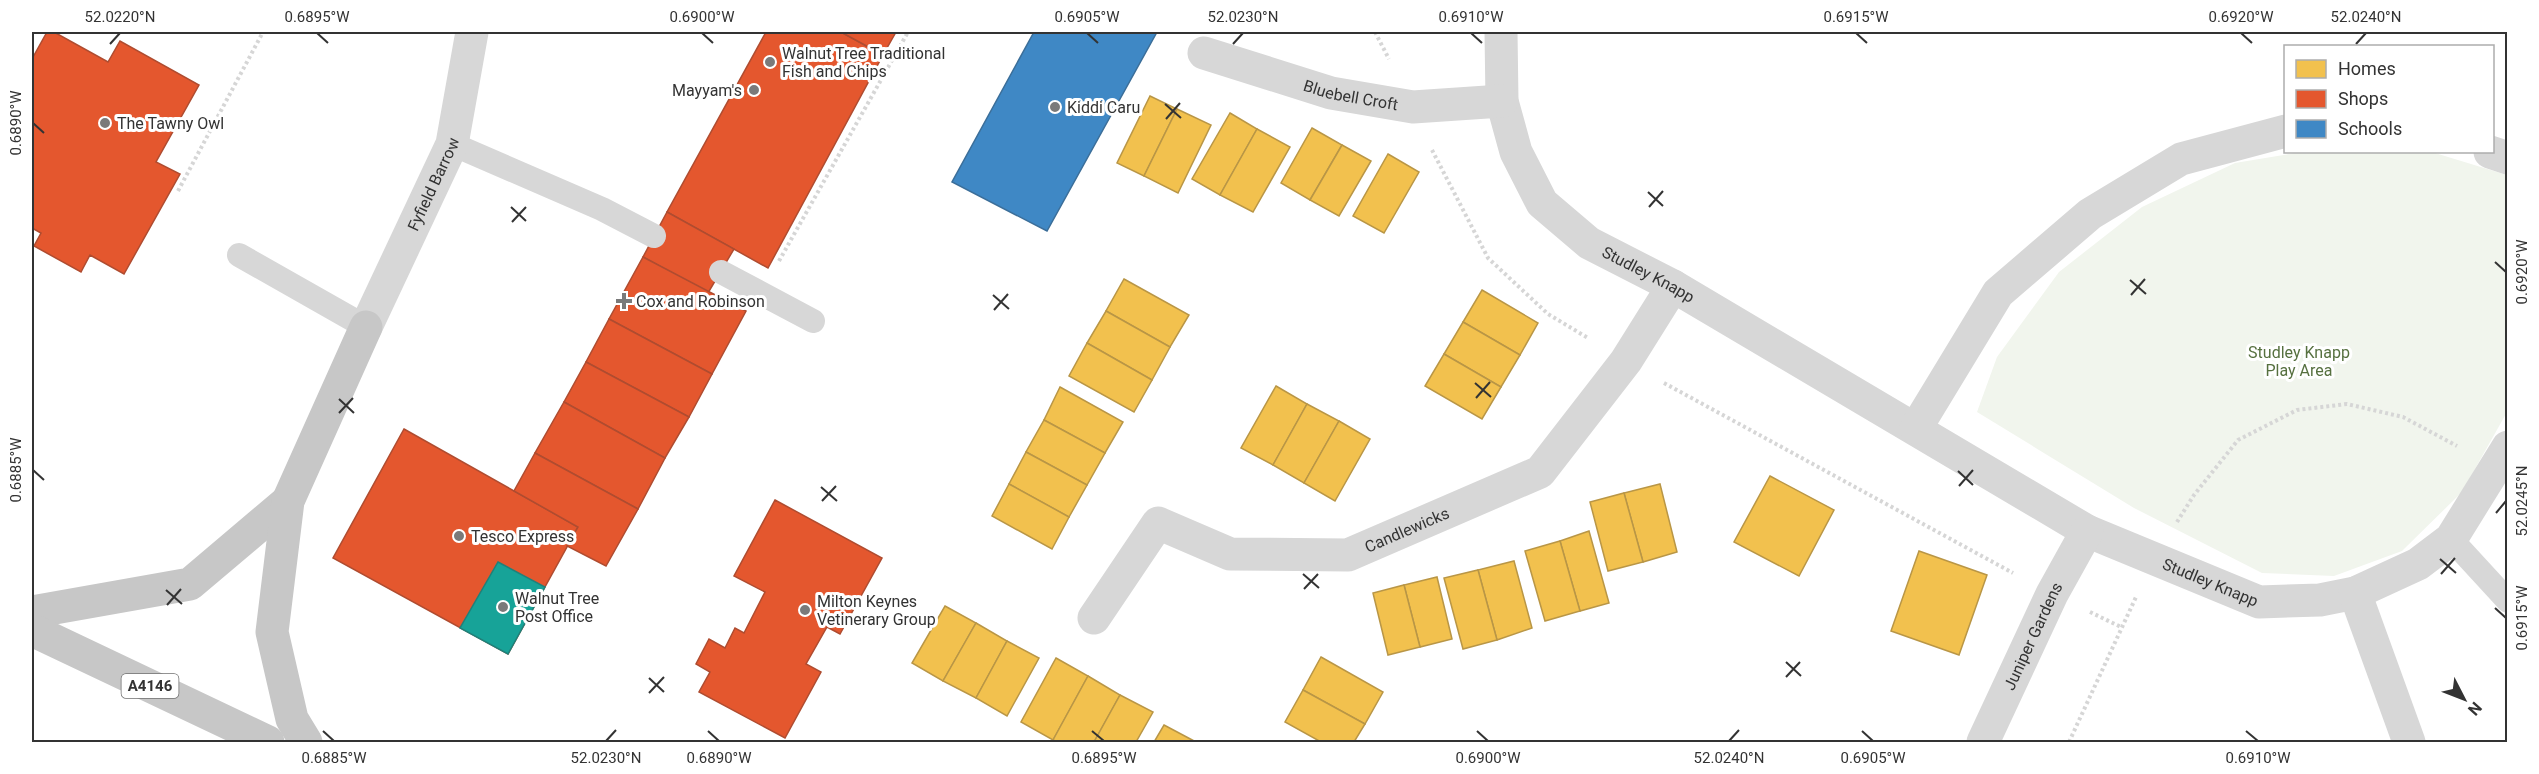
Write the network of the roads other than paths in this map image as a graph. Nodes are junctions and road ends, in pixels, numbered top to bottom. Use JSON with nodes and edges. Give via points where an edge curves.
{"nodes":[{"id":1,"x":472,"y":32,"type":"edge"},
{"id":2,"x":1502,"y":32,"type":"edge"},
{"id":3,"x":1204,"y":52,"type":"dead end"},
{"id":4,"x":1502,"y":101,"type":"junction"},
{"id":5,"x":2284,"y":132,"type":"edge"},
{"id":6,"x":452,"y":144,"type":"junction"},
{"id":7,"x":2493,"y":153,"type":"edge"},
{"id":8,"x":2508,"y":158,"type":"edge"},
{"id":9,"x":654,"y":236,"type":"dead end"},
{"id":10,"x":239,"y":255,"type":"dead end"},
{"id":11,"x":721,"y":272,"type":"dead end"},
{"id":12,"x":1673,"y":286,"type":"junction"},
{"id":13,"x":813,"y":321,"type":"dead end"},
{"id":14,"x":366,"y":327,"type":"junction"},
{"id":15,"x":1916,"y":428,"type":"junction"},
{"id":16,"x":2502,"y":457,"type":"edge"},
{"id":17,"x":288,"y":501,"type":"junction"},
{"id":18,"x":2086,"y":531,"type":"junction"},
{"id":19,"x":2451,"y":539,"type":"junction"},
{"id":20,"x":2355,"y":593,"type":"junction"},
{"id":21,"x":2508,"y":601,"type":"edge"},
{"id":22,"x":32,"y":612,"type":"edge"},
{"id":23,"x":1094,"y":618,"type":"dead end"},
{"id":24,"x":32,"y":630,"type":"edge"},
{"id":25,"x":268,"y":742,"type":"edge"},
{"id":26,"x":306,"y":742,"type":"edge"},
{"id":27,"x":1983,"y":742,"type":"edge"},
{"id":28,"x":2409,"y":742,"type":"edge"}],
"edges":[{"from":1,"to":6,"type":"street","name":"Fyfield Barrow"},
{"from":2,"to":4,"type":"street","name":"Studley Knapp"},
{"from":3,"to":4,"type":"street","name":"Bluebell Croft","via":[[1331,93],[1413,106]]},
{"from":4,"to":12,"type":"street","name":"Studley Knapp","via":[[1516,152],[1542,203],[1589,243]]},
{"from":5,"to":15,"type":"street","via":[[2181,159],[2090,214],[1998,293]]},
{"from":6,"to":9,"type":"lane","via":[[602,209]]},
{"from":6,"to":14,"type":"street","name":"Fyfield Barrow"},
{"from":7,"to":8,"type":"street"},
{"from":10,"to":14,"type":"lane"},
{"from":11,"to":13,"type":"lane"},
{"from":12,"to":15,"type":"street","name":"Studley Knapp"},
{"from":12,"to":23,"type":"street","name":"Candlewicks","via":[[1626,361],[1540,472],[1348,555],[1230,554],[1158,523]]},
{"from":14,"to":17,"type":"highway"},
{"from":15,"to":18,"type":"street","name":"Studley Knapp"},
{"from":16,"to":19,"type":"street","name":"Studley Knapp"},
{"from":17,"to":22,"type":"highway","via":[[190,584]]},
{"from":17,"to":26,"type":"highway","via":[[272,632],[292,719]]},
{"from":18,"to":20,"type":"street","name":"Studley Knapp","via":[[2259,602],[2320,600]]},
{"from":18,"to":27,"type":"street","name":"Juniper Gardens"},
{"from":19,"to":20,"type":"street","name":"Studley Knapp","via":[[2418,564]]},
{"from":19,"to":21,"type":"lane"},
{"from":20,"to":28,"type":"street"},
{"from":24,"to":25,"type":"highway","number":"A4146"}]}
